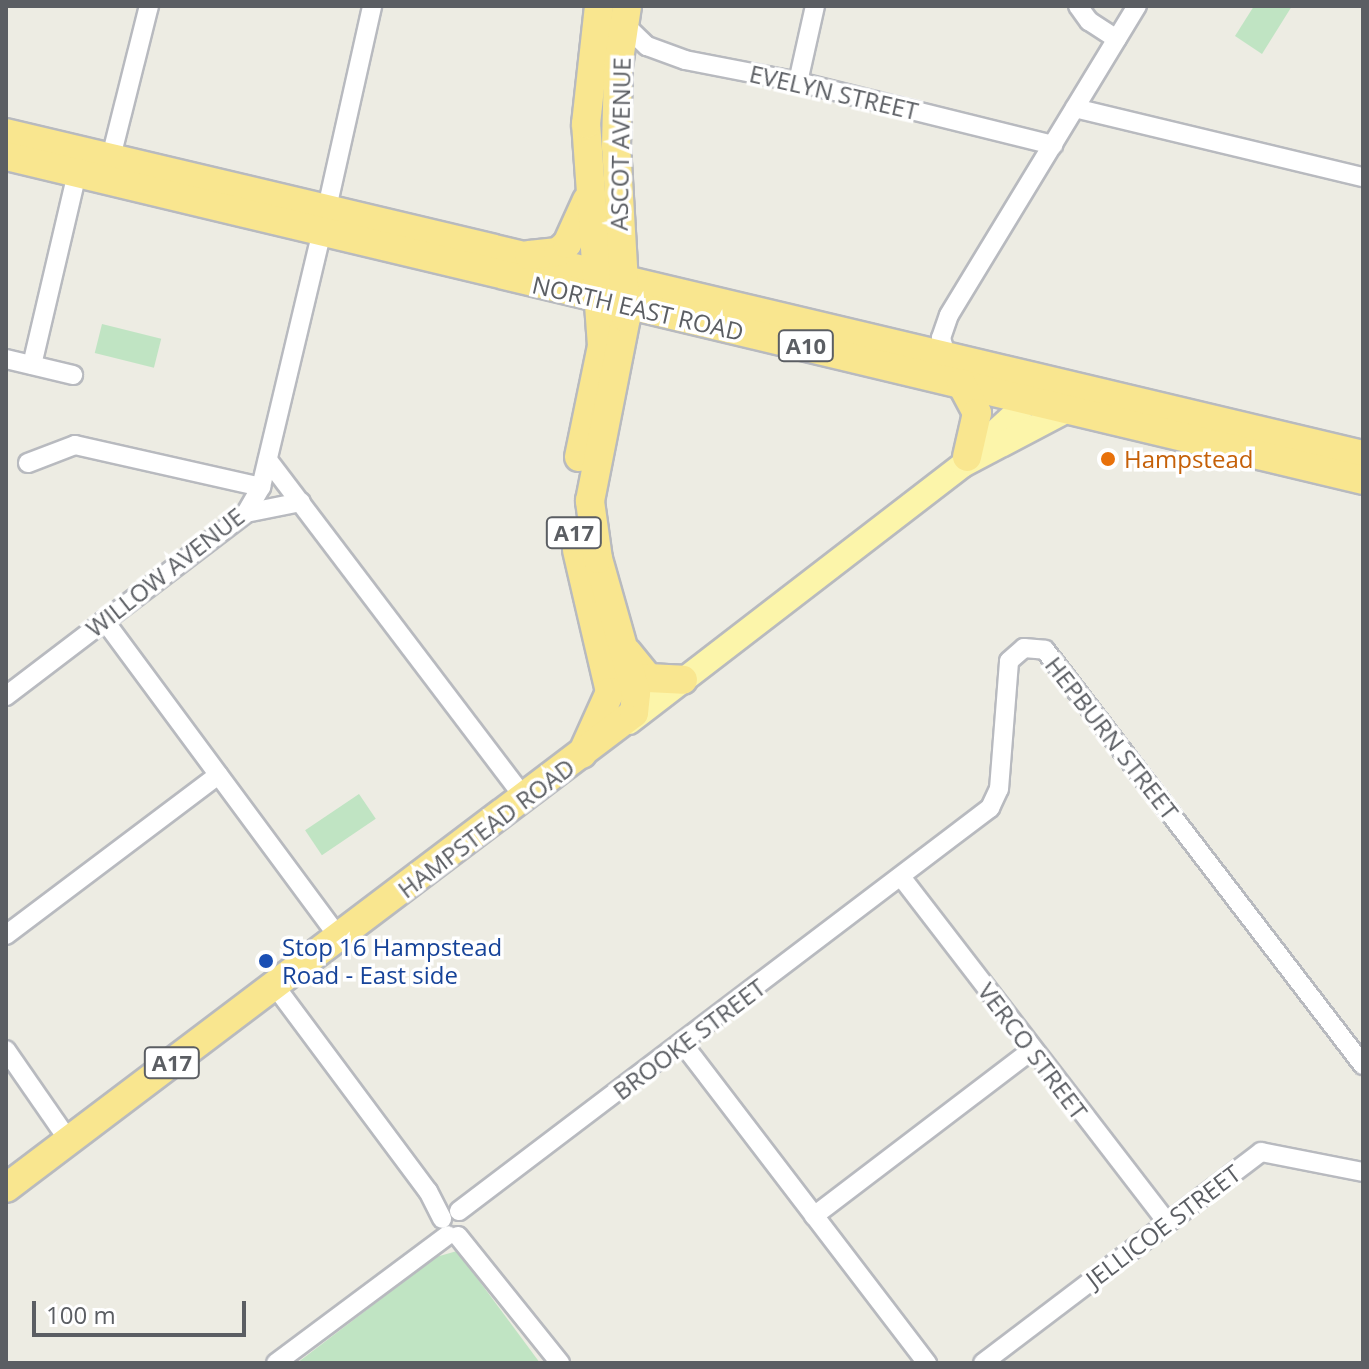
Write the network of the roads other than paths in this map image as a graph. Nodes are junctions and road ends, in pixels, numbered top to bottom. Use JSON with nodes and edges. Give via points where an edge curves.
{"nodes":[{"id":1,"x":149,"y":6,"type":"edge"},
{"id":2,"x":372,"y":6,"type":"edge"},
{"id":3,"x":599,"y":6,"type":"edge"},
{"id":4,"x":815,"y":6,"type":"edge"},
{"id":5,"x":1078,"y":6,"type":"edge"},
{"id":6,"x":1137,"y":6,"type":"edge"},
{"id":7,"x":626,"y":15,"type":"edge"},
{"id":8,"x":1117,"y":39,"type":"junction"},
{"id":9,"x":798,"y":82,"type":"junction"},
{"id":10,"x":1075,"y":108,"type":"junction"},
{"id":11,"x":6,"y":133,"type":"edge"},
{"id":12,"x":1053,"y":145,"type":"junction"},
{"id":13,"x":6,"y":156,"type":"edge"},
{"id":14,"x":97,"y":170,"type":"junction"},
{"id":15,"x":1363,"y":177,"type":"edge"},
{"id":16,"x":589,"y":194,"type":"junction"},
{"id":17,"x":324,"y":219,"type":"junction"},
{"id":18,"x":516,"y":256,"type":"junction"},
{"id":19,"x":611,"y":290,"type":"junction"},
{"id":20,"x":947,"y":358,"type":"junction"},
{"id":21,"x":6,"y":359,"type":"edge"},
{"id":22,"x":32,"y":365,"type":"junction"},
{"id":23,"x":73,"y":375,"type":"dead end"},
{"id":24,"x":961,"y":383,"type":"junction"},
{"id":25,"x":1068,"y":397,"type":"junction"},
{"id":26,"x":1029,"y":401,"type":"junction"},
{"id":27,"x":1363,"y":455,"type":"edge"},
{"id":28,"x":268,"y":460,"type":"junction"},
{"id":29,"x":965,"y":461,"type":"junction"},
{"id":30,"x":28,"y":463,"type":"dead end"},
{"id":31,"x":1363,"y":480,"type":"edge"},
{"id":32,"x":261,"y":487,"type":"junction"},
{"id":33,"x":301,"y":502,"type":"junction"},
{"id":34,"x":246,"y":513,"type":"junction"},
{"id":35,"x":104,"y":620,"type":"junction"},
{"id":36,"x":623,"y":646,"type":"junction"},
{"id":37,"x":683,"y":680,"type":"junction"},
{"id":38,"x":6,"y":696,"type":"edge"},
{"id":39,"x":629,"y":722,"type":"junction"},
{"id":40,"x":579,"y":760,"type":"junction"},
{"id":41,"x":218,"y":775,"type":"junction"},
{"id":42,"x":525,"y":799,"type":"junction"},
{"id":43,"x":902,"y":878,"type":"junction"},
{"id":44,"x":6,"y":935,"type":"edge"},
{"id":45,"x":339,"y":938,"type":"junction"},
{"id":46,"x":275,"y":986,"type":"junction"},
{"id":47,"x":683,"y":1044,"type":"junction"},
{"id":48,"x":6,"y":1050,"type":"edge"},
{"id":49,"x":1032,"y":1050,"type":"junction"},
{"id":50,"x":1363,"y":1065,"type":"edge"},
{"id":51,"x":69,"y":1141,"type":"junction"},
{"id":52,"x":1363,"y":1172,"type":"edge"},
{"id":53,"x":6,"y":1188,"type":"edge"},
{"id":54,"x":814,"y":1216,"type":"junction"},
{"id":55,"x":1167,"y":1222,"type":"junction"},
{"id":56,"x":454,"y":1223,"type":"junction"},
{"id":57,"x":276,"y":1363,"type":"edge"},
{"id":58,"x":560,"y":1363,"type":"edge"},
{"id":59,"x":927,"y":1363,"type":"edge"},
{"id":60,"x":983,"y":1363,"type":"edge"}],
"edges":[{"from":1,"to":14,"type":"street"},
{"from":2,"to":17,"type":"street","name":"WILLOW AVENUE"},
{"from":3,"to":16,"type":"highway","name":"ASCOT AVENUE","number":"A17","via":[[586,124]]},
{"from":4,"to":9,"type":"street"},
{"from":5,"to":8,"type":"street","via":[[1089,21]]},
{"from":6,"to":8,"type":"street"},
{"from":7,"to":9,"type":"street","name":"EVELYN STREET","via":[[647,46],[685,60]]},
{"from":7,"to":19,"type":"highway","name":"ASCOT AVENUE","number":"A17"},
{"from":8,"to":10,"type":"street"},
{"from":9,"to":12,"type":"street","name":"EVELYN STREET"},
{"from":10,"to":12,"type":"street"},
{"from":10,"to":15,"type":"street"},
{"from":11,"to":14,"type":"highway","name":"NORTH EAST ROAD","number":"A10"},
{"from":12,"to":20,"type":"street","via":[[944,326]]},
{"from":13,"to":14,"type":"highway","name":"NORTH EAST ROAD","number":"A10"},
{"from":14,"to":17,"type":"highway","name":"NORTH EAST ROAD","number":"A10"},
{"from":14,"to":22,"type":"street"},
{"from":16,"to":18,"type":"highway","via":[[561,250]]},
{"from":16,"to":19,"type":"highway","name":"ASCOT AVENUE","number":"A17"},
{"from":17,"to":18,"type":"highway","name":"NORTH EAST ROAD","number":"A10"},
{"from":17,"to":19,"type":"highway","name":"NORTH EAST ROAD","number":"A10"},
{"from":17,"to":28,"type":"street","name":"WILLOW AVENUE"},
{"from":18,"to":19,"type":"highway","name":"NORTH EAST ROAD","number":"A10"},
{"from":19,"to":20,"type":"highway","name":"NORTH EAST ROAD","number":"A10"},
{"from":19,"to":24,"type":"highway","name":"NORTH EAST ROAD","number":"A10"},
{"from":19,"to":36,"type":"highway","number":"A17","via":[[623,347],[590,501],[592,530]]},
{"from":19,"to":40,"type":"highway","number":"A17","via":[[572,511],[610,692]]},
{"from":20,"to":25,"type":"highway","name":"NORTH EAST ROAD","number":"A10"},
{"from":21,"to":22,"type":"street"},
{"from":22,"to":23,"type":"street"},
{"from":24,"to":26,"type":"highway","name":"NORTH EAST ROAD","number":"A10"},
{"from":24,"to":29,"type":"highway","via":[[977,413]]},
{"from":25,"to":26,"type":"highway"},
{"from":25,"to":27,"type":"highway","name":"NORTH EAST ROAD","number":"A10"},
{"from":25,"to":29,"type":"main road","name":"HAMPSTEAD ROAD","via":[[1009,445]]},
{"from":25,"to":31,"type":"highway","name":"NORTH EAST ROAD","number":"A10"},
{"from":26,"to":29,"type":"main road","name":"HAMPSTEAD ROAD"},
{"from":28,"to":32,"type":"street","name":"WILLOW AVENUE"},
{"from":28,"to":33,"type":"street"},
{"from":29,"to":37,"type":"main road","name":"HAMPSTEAD ROAD"},
{"from":30,"to":32,"type":"street","via":[[75,445]]},
{"from":32,"to":34,"type":"street","name":"WILLOW AVENUE"},
{"from":33,"to":34,"type":"street"},
{"from":33,"to":42,"type":"street"},
{"from":34,"to":35,"type":"street","name":"WILLOW AVENUE"},
{"from":35,"to":38,"type":"street","name":"WILLOW AVENUE"},
{"from":35,"to":41,"type":"street"},
{"from":36,"to":37,"type":"highway","via":[[648,678]]},
{"from":36,"to":39,"type":"highway","number":"A17","via":[[638,705]]},
{"from":37,"to":39,"type":"main road","name":"HAMPSTEAD ROAD"},
{"from":39,"to":40,"type":"highway","name":"HAMPSTEAD ROAD","number":"A17"},
{"from":40,"to":42,"type":"highway","name":"HAMPSTEAD ROAD","number":"A17"},
{"from":41,"to":44,"type":"street"},
{"from":41,"to":45,"type":"street"},
{"from":42,"to":45,"type":"highway","name":"HAMPSTEAD ROAD","number":"A17"},
{"from":43,"to":47,"type":"street","name":"BROOKE STREET"},
{"from":43,"to":49,"type":"street","name":"VERCO STREET"},
{"from":43,"to":50,"type":"street","name":"HEPBURN STREET","via":[[990,808],[999,789],[1009,661],[1024,648],[1045,650]]},
{"from":45,"to":46,"type":"highway","name":"HAMPSTEAD ROAD","number":"A17"},
{"from":46,"to":51,"type":"highway","name":"HAMPSTEAD ROAD","number":"A17"},
{"from":46,"to":56,"type":"street"},
{"from":47,"to":54,"type":"street"},
{"from":47,"to":56,"type":"street","name":"BROOKE STREET"},
{"from":48,"to":51,"type":"street"},
{"from":49,"to":54,"type":"street"},
{"from":49,"to":55,"type":"street","name":"VERCO STREET"},
{"from":51,"to":53,"type":"highway","name":"HAMPSTEAD ROAD","number":"A17"},
{"from":52,"to":55,"type":"street","name":"JELLICOE STREET","via":[[1261,1152]]},
{"from":54,"to":59,"type":"street"},
{"from":55,"to":60,"type":"street","name":"JELLICOE STREET"},
{"from":56,"to":57,"type":"street","name":"BROOKE STREET"},
{"from":56,"to":58,"type":"street"}]}
